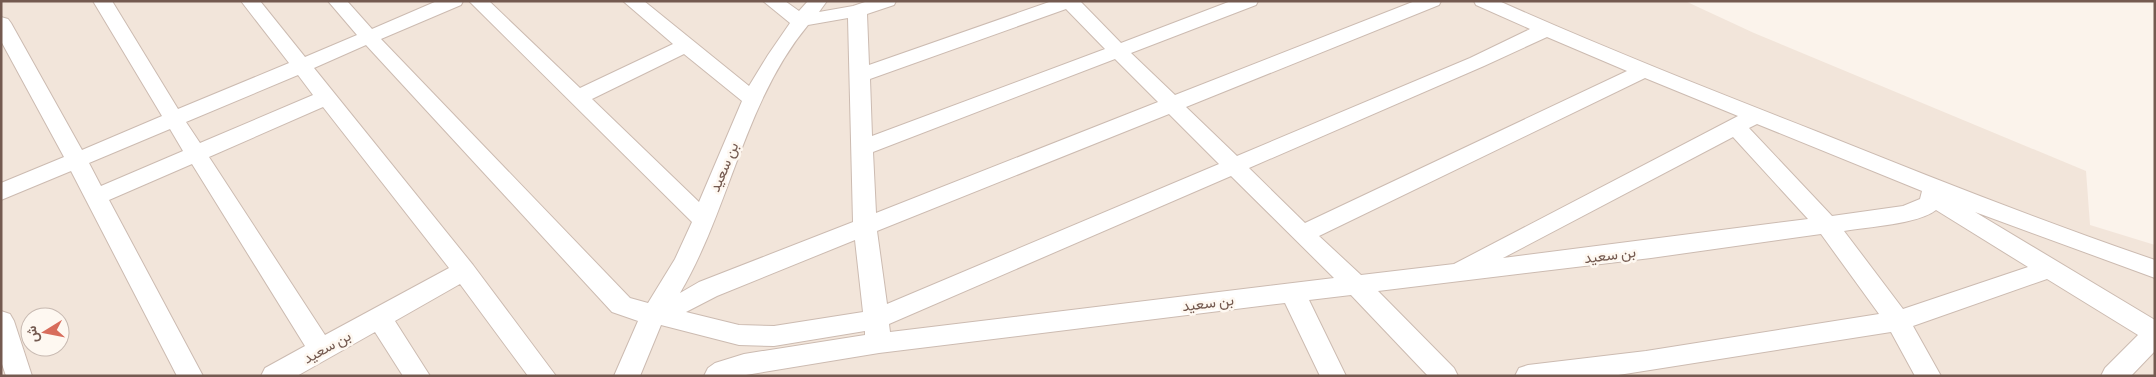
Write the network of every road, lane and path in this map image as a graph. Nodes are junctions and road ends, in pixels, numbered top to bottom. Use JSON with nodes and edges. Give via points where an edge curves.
{"nodes":[{"id":1,"x":102,"y":1,"type":"edge"},
{"id":2,"x":250,"y":1,"type":"edge"},
{"id":3,"x":337,"y":1,"type":"edge"},
{"id":4,"x":454,"y":1,"type":"edge"},
{"id":5,"x":478,"y":1,"type":"edge"},
{"id":6,"x":632,"y":1,"type":"edge"},
{"id":7,"x":772,"y":1,"type":"edge"},
{"id":8,"x":818,"y":1,"type":"edge"},
{"id":9,"x":887,"y":1,"type":"edge"},
{"id":10,"x":1249,"y":1,"type":"edge"},
{"id":11,"x":1432,"y":1,"type":"edge"},
{"id":12,"x":1484,"y":1,"type":"edge"},
{"id":13,"x":1069,"y":2,"type":"edge"},
{"id":14,"x":857,"y":11,"type":"junction"},
{"id":15,"x":800,"y":21,"type":"junction"},
{"id":16,"x":1,"y":23,"type":"edge"},
{"id":17,"x":1545,"y":30,"type":"junction"},
{"id":18,"x":368,"y":36,"type":"junction"},
{"id":19,"x":687,"y":45,"type":"junction"},
{"id":20,"x":1119,"y":50,"type":"junction"},
{"id":21,"x":302,"y":65,"type":"junction"},
{"id":22,"x":1644,"y":71,"type":"junction"},
{"id":23,"x":859,"y":76,"type":"junction"},
{"id":24,"x":327,"y":97,"type":"junction"},
{"id":25,"x":577,"y":98,"type":"junction"},
{"id":26,"x":752,"y":99,"type":"junction"},
{"id":27,"x":1173,"y":105,"type":"junction"},
{"id":28,"x":174,"y":119,"type":"junction"},
{"id":29,"x":1745,"y":121,"type":"junction"},
{"id":30,"x":862,"y":148,"type":"junction"},
{"id":31,"x":196,"y":153,"type":"junction"},
{"id":32,"x":76,"y":159,"type":"junction"},
{"id":33,"x":1234,"y":166,"type":"junction"},
{"id":34,"x":1,"y":192,"type":"edge"},
{"id":35,"x":1933,"y":192,"type":"junction"},
{"id":36,"x":96,"y":196,"type":"junction"},
{"id":37,"x":703,"y":219,"type":"junction"},
{"id":38,"x":1827,"y":225,"type":"junction"},
{"id":39,"x":865,"y":228,"type":"junction"},
{"id":40,"x":1302,"y":234,"type":"junction"},
{"id":41,"x":2049,"y":269,"type":"junction"},
{"id":42,"x":2155,"y":269,"type":"edge"},
{"id":43,"x":464,"y":271,"type":"junction"},
{"id":44,"x":1452,"y":274,"type":"junction"},
{"id":45,"x":1357,"y":286,"type":"junction"},
{"id":46,"x":1293,"y":293,"type":"junction"},
{"id":47,"x":656,"y":315,"type":"junction"},
{"id":48,"x":379,"y":318,"type":"junction"},
{"id":49,"x":1898,"y":321,"type":"junction"},
{"id":50,"x":1,"y":322,"type":"edge"},
{"id":51,"x":878,"y":331,"type":"junction"},
{"id":52,"x":2155,"y":334,"type":"edge"},
{"id":53,"x":321,"y":350,"type":"junction"},
{"id":54,"x":19,"y":376,"type":"edge"},
{"id":55,"x":190,"y":376,"type":"edge"},
{"id":56,"x":274,"y":376,"type":"edge"},
{"id":57,"x":418,"y":376,"type":"edge"},
{"id":58,"x":543,"y":376,"type":"edge"},
{"id":59,"x":628,"y":376,"type":"edge"},
{"id":60,"x":717,"y":376,"type":"edge"},
{"id":61,"x":1333,"y":376,"type":"edge"},
{"id":62,"x":1445,"y":376,"type":"edge"},
{"id":63,"x":1528,"y":376,"type":"edge"},
{"id":64,"x":1928,"y":376,"type":"edge"},
{"id":65,"x":2114,"y":376,"type":"edge"}],
"edges":[{"from":1,"to":28,"type":"street"},
{"from":2,"to":21,"type":"street"},
{"from":3,"to":18,"type":"street"},
{"from":4,"to":18,"type":"street"},
{"from":5,"to":25,"type":"street"},
{"from":6,"to":19,"type":"street"},
{"from":7,"to":15,"type":"street"},
{"from":8,"to":15,"type":"street","name":"بن سعيد"},
{"from":9,"to":14,"type":"street"},
{"from":10,"to":20,"type":"street"},
{"from":11,"to":27,"type":"street"},
{"from":12,"to":17,"type":"street"},
{"from":13,"to":20,"type":"street"},
{"from":13,"to":23,"type":"street"},
{"from":14,"to":15,"type":"street"},
{"from":14,"to":23,"type":"street"},
{"from":15,"to":26,"type":"street","name":"بن سعيد"},
{"from":16,"to":32,"type":"street"},
{"from":17,"to":22,"type":"street"},
{"from":17,"to":33,"type":"street","name":"بن سعيد"},
{"from":18,"to":21,"type":"street"},
{"from":18,"to":47,"type":"street","name":"بن سعيد","via":[[621,305]]},
{"from":19,"to":25,"type":"street"},
{"from":19,"to":26,"type":"street"},
{"from":20,"to":27,"type":"street"},
{"from":20,"to":30,"type":"street"},
{"from":21,"to":24,"type":"street"},
{"from":21,"to":28,"type":"street"},
{"from":22,"to":29,"type":"street"},
{"from":22,"to":40,"type":"street"},
{"from":23,"to":30,"type":"street"},
{"from":24,"to":31,"type":"street"},
{"from":24,"to":43,"type":"street"},
{"from":25,"to":37,"type":"street"},
{"from":26,"to":37,"type":"street","name":"بن سعيد"},
{"from":27,"to":33,"type":"street"},
{"from":27,"to":39,"type":"street"},
{"from":28,"to":31,"type":"street"},
{"from":28,"to":32,"type":"street"},
{"from":29,"to":35,"type":"street"},
{"from":29,"to":38,"type":"street"},
{"from":29,"to":44,"type":"street"},
{"from":30,"to":39,"type":"street"},
{"from":31,"to":36,"type":"street"},
{"from":31,"to":53,"type":"street"},
{"from":32,"to":34,"type":"street"},
{"from":32,"to":36,"type":"street"},
{"from":33,"to":40,"type":"street"},
{"from":33,"to":51,"type":"street","name":"بن سعيد"},
{"from":35,"to":38,"type":"street","name":"بن سعيد","via":[[1931,204],[1910,212]]},
{"from":35,"to":41,"type":"street"},
{"from":35,"to":42,"type":"street"},
{"from":36,"to":55,"type":"street"},
{"from":37,"to":47,"type":"street","name":"بن سعيد","via":[[684,264]]},
{"from":38,"to":44,"type":"street","name":"بن سعيد"},
{"from":38,"to":49,"type":"street"},
{"from":39,"to":47,"type":"street","via":[[708,289]]},
{"from":39,"to":51,"type":"street"},
{"from":40,"to":45,"type":"street"},
{"from":41,"to":49,"type":"street"},
{"from":41,"to":52,"type":"street"},
{"from":43,"to":48,"type":"street","name":"بن سعيد"},
{"from":43,"to":58,"type":"street"},
{"from":44,"to":45,"type":"street","name":"بن سعيد"},
{"from":45,"to":46,"type":"street","name":"بن سعيد"},
{"from":45,"to":62,"type":"street"},
{"from":46,"to":51,"type":"street","name":"بن سعيد"},
{"from":46,"to":61,"type":"street"},
{"from":47,"to":51,"type":"street","name":"بن سعيد","via":[[738,335]]},
{"from":47,"to":59,"type":"street","name":"بن سعيد"},
{"from":48,"to":53,"type":"street","name":"بن سعيد"},
{"from":48,"to":57,"type":"street"},
{"from":49,"to":63,"type":"street","via":[[1646,361]]},
{"from":49,"to":64,"type":"street"},
{"from":50,"to":54,"type":"street"},
{"from":51,"to":60,"type":"street","via":[[744,364],[724,370]]},
{"from":52,"to":65,"type":"street"},
{"from":53,"to":56,"type":"street","name":"بن سعيد"}]}
